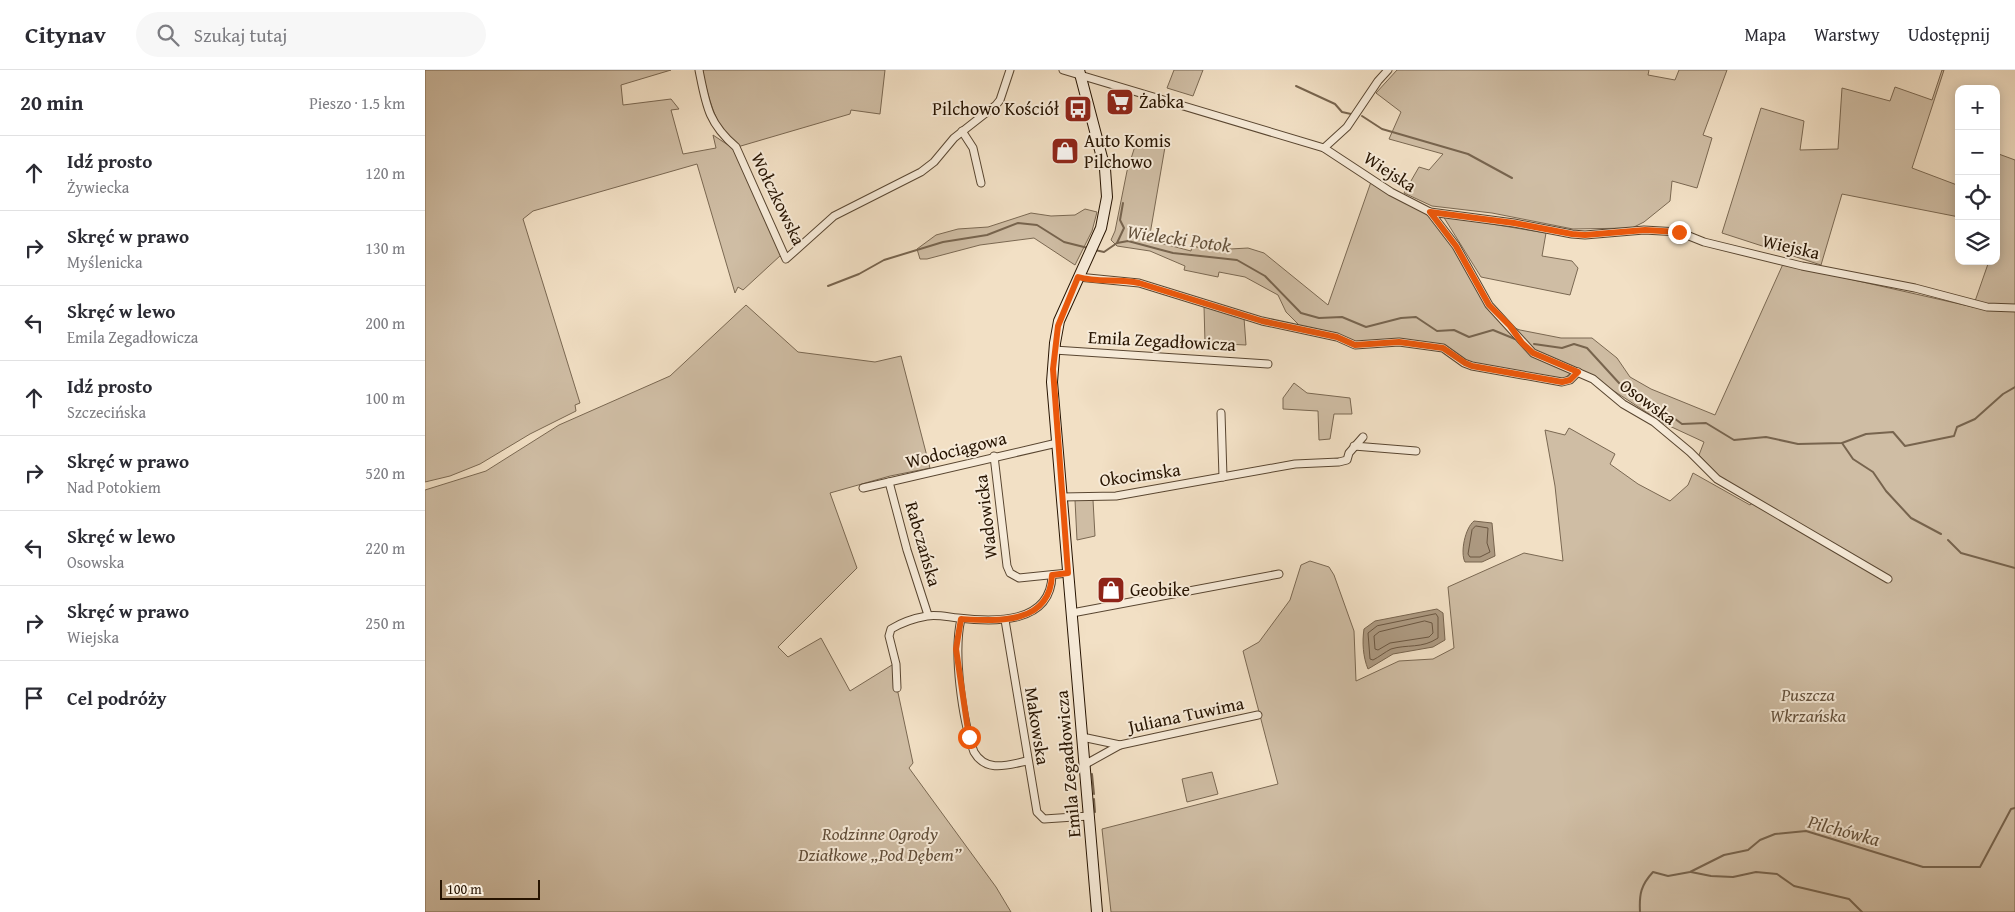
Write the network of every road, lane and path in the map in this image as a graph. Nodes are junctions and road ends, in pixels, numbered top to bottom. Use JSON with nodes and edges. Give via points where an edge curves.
{"nodes":[{"id":1,"x":699,"y":70,"type":"edge"},
{"id":2,"x":1009,"y":70,"type":"edge"},
{"id":3,"x":1388,"y":70,"type":"edge"},
{"id":4,"x":1074,"y":72,"type":"edge"},
{"id":5,"x":962,"y":131,"type":"junction"},
{"id":6,"x":1324,"y":148,"type":"junction"},
{"id":7,"x":981,"y":183,"type":"dead end"},
{"id":8,"x":1430,"y":212,"type":"junction"},
{"id":9,"x":1078,"y":277,"type":"junction"},
{"id":10,"x":2015,"y":308,"type":"edge"},
{"id":11,"x":1054,"y":350,"type":"junction"},
{"id":12,"x":1268,"y":364,"type":"dead end"},
{"id":13,"x":1578,"y":372,"type":"junction"},
{"id":14,"x":1221,"y":413,"type":"dead end"},
{"id":15,"x":1363,"y":437,"type":"dead end"},
{"id":16,"x":1057,"y":443,"type":"junction"},
{"id":17,"x":1354,"y":446,"type":"junction"},
{"id":18,"x":1416,"y":451,"type":"dead end"},
{"id":19,"x":994,"y":456,"type":"junction"},
{"id":20,"x":1223,"y":477,"type":"junction"},
{"id":21,"x":889,"y":482,"type":"junction"},
{"id":22,"x":863,"y":488,"type":"dead end"},
{"id":23,"x":1062,"y":497,"type":"junction"},
{"id":24,"x":1068,"y":573,"type":"junction"},
{"id":25,"x":1279,"y":574,"type":"dead end"},
{"id":26,"x":1052,"y":575,"type":"junction"},
{"id":27,"x":1888,"y":578,"type":"dead end"},
{"id":28,"x":1071,"y":613,"type":"junction"},
{"id":29,"x":928,"y":615,"type":"junction"},
{"id":30,"x":961,"y":619,"type":"junction"},
{"id":31,"x":1005,"y":620,"type":"junction"},
{"id":32,"x":897,"y":688,"type":"dead end"},
{"id":33,"x":1258,"y":715,"type":"dead end"},
{"id":34,"x":1082,"y":737,"type":"junction"},
{"id":35,"x":1120,"y":744,"type":"junction"},
{"id":36,"x":1027,"y":761,"type":"junction"},
{"id":37,"x":1084,"y":765,"type":"junction"},
{"id":38,"x":1089,"y":816,"type":"junction"},
{"id":39,"x":1097,"y":912,"type":"edge"}],
"edges":[{"from":1,"to":5,"type":"street","name":"Wołczkowska","via":[[712,122],[736,147],[786,260],[834,216],[921,172]]},
{"from":2,"to":5,"type":"street","name":"Wołczkowska","via":[[1000,100]]},
{"from":3,"to":6,"type":"street","via":[[1347,127]]},
{"from":4,"to":6,"type":"street","name":"Wiejska"},
{"from":4,"to":9,"type":"main road","name":"Emila Zegadłowicza","via":[[1105,170],[1107,187],[1106,212],[1098,237]]},
{"from":5,"to":7,"type":"street","via":[[973,148]]},
{"from":6,"to":8,"type":"street","name":"Wiejska","via":[[1391,192]]},
{"from":8,"to":10,"type":"street","name":"Wiejska","via":[[1572,234],[1645,230],[1679,232],[1704,242],[1802,266],[1915,288],[1987,307]]},
{"from":8,"to":13,"type":"street","name":"Osowska","via":[[1456,246],[1489,305],[1522,343],[1533,353]]},
{"from":9,"to":11,"type":"main road","name":"Emila Zegadłowicza","via":[[1062,314]]},
{"from":9,"to":13,"type":"street","via":[[1139,283],[1262,321],[1337,337],[1355,345],[1425,344],[1443,348],[1472,366],[1562,382],[1570,380]]},
{"from":11,"to":12,"type":"street","name":"Emila Zegadłowicza"},
{"from":11,"to":16,"type":"main road","name":"Emila Zegadłowicza"},
{"from":13,"to":27,"type":"street","name":"Osowska","via":[[1654,422],[1720,481]]},
{"from":14,"to":20,"type":"street"},
{"from":15,"to":17,"type":"street","name":"Okocimska"},
{"from":16,"to":19,"type":"street","name":"Wodociągowa"},
{"from":16,"to":23,"type":"main road","name":"Emila Zegadłowicza"},
{"from":17,"to":18,"type":"street"},
{"from":17,"to":20,"type":"street","name":"Okocimska","via":[[1347,460],[1339,462],[1297,464]]},
{"from":19,"to":21,"type":"street","name":"Wodociągowa"},
{"from":19,"to":26,"type":"street","name":"Wadowicka","via":[[1009,571],[1016,578]]},
{"from":20,"to":23,"type":"street","name":"Okocimska","via":[[1115,496]]},
{"from":21,"to":22,"type":"street","name":"Wodociągowa"},
{"from":21,"to":29,"type":"street","name":"Rabczańska"},
{"from":23,"to":24,"type":"main road","name":"Emila Zegadłowicza"},
{"from":24,"to":26,"type":"street","name":"Wadowicka"},
{"from":24,"to":28,"type":"main road","name":"Emila Zegadłowicza"},
{"from":25,"to":28,"type":"street"},
{"from":26,"to":31,"type":"street","via":[[1050,590],[1043,604]]},
{"from":28,"to":34,"type":"main road","name":"Emila Zegadłowicza"},
{"from":29,"to":30,"type":"street"},
{"from":29,"to":32,"type":"street","via":[[889,631]]},
{"from":30,"to":31,"type":"street"},
{"from":30,"to":36,"type":"street","via":[[957,658],[974,752],[983,763],[993,766]]},
{"from":31,"to":36,"type":"street","name":"Makowska"},
{"from":33,"to":35,"type":"street","name":"Juliana Tuwima"},
{"from":34,"to":35,"type":"street","name":"Juliana Tuwima"},
{"from":34,"to":37,"type":"main road","name":"Emila Zegadłowicza"},
{"from":35,"to":37,"type":"street","name":"Juliana Tuwima"},
{"from":36,"to":38,"type":"street","name":"Makowska","via":[[1040,817]]},
{"from":37,"to":38,"type":"main road","name":"Emila Zegadłowicza"},
{"from":38,"to":39,"type":"main road","name":"Emila Zegadłowicza"}]}
